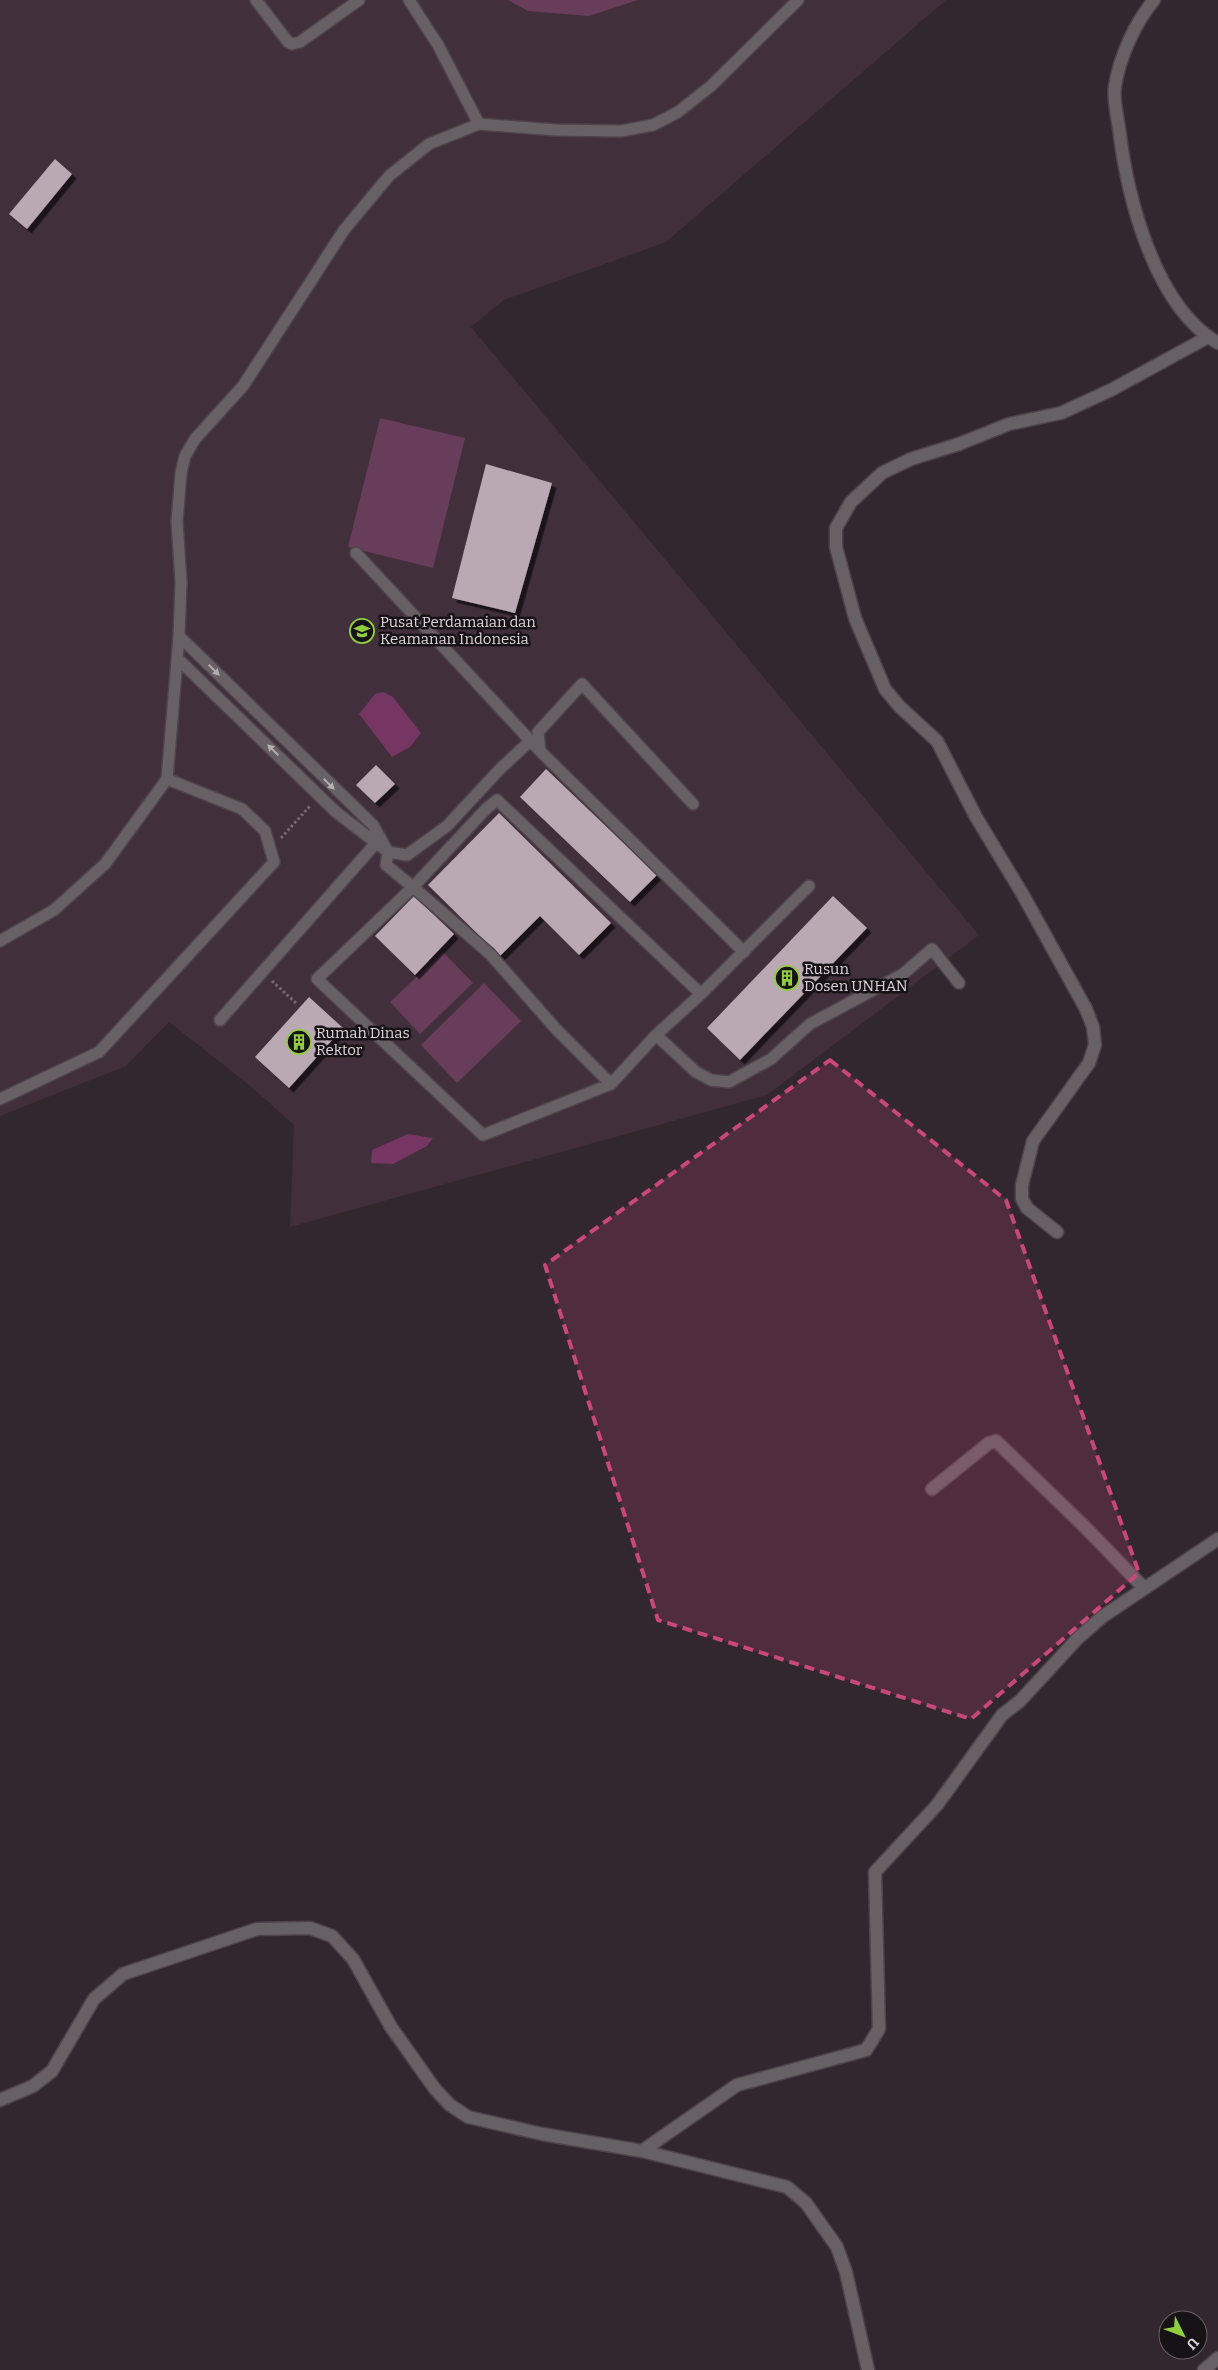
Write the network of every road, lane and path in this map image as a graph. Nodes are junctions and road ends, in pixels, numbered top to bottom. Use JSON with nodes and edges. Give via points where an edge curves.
{"nodes":[{"id":1,"x":256,"y":0,"type":"edge"},
{"id":2,"x":359,"y":0,"type":"edge"},
{"id":3,"x":408,"y":0,"type":"edge"},
{"id":4,"x":798,"y":0,"type":"edge"},
{"id":5,"x":1154,"y":0,"type":"edge"},
{"id":6,"x":479,"y":124,"type":"junction"},
{"id":7,"x":1213,"y":340,"type":"edge"},
{"id":8,"x":356,"y":553,"type":"dead end"},
{"id":9,"x":179,"y":636,"type":"junction"},
{"id":10,"x":177,"y":658,"type":"junction"},
{"id":11,"x":530,"y":741,"type":"junction"},
{"id":12,"x":540,"y":751,"type":"junction"},
{"id":13,"x":167,"y":779,"type":"junction"},
{"id":14,"x":319,"y":796,"type":"junction"},
{"id":15,"x":693,"y":804,"type":"dead end"},
{"id":16,"x":376,"y":843,"type":"junction"},
{"id":17,"x":270,"y":850,"type":"junction"},
{"id":18,"x":388,"y":852,"type":"junction"},
{"id":19,"x":412,"y":886,"type":"junction"},
{"id":20,"x":809,"y":886,"type":"dead end"},
{"id":21,"x":0,"y":941,"type":"edge"},
{"id":22,"x":744,"y":952,"type":"junction"},
{"id":23,"x":262,"y":972,"type":"junction"},
{"id":24,"x":959,"y":983,"type":"dead end"},
{"id":25,"x":701,"y":994,"type":"junction"},
{"id":26,"x":296,"y":1003,"type":"dead end"},
{"id":27,"x":220,"y":1020,"type":"dead end"},
{"id":28,"x":656,"y":1035,"type":"junction"},
{"id":29,"x":611,"y":1084,"type":"junction"},
{"id":30,"x":0,"y":1098,"type":"edge"},
{"id":31,"x":1057,"y":1232,"type":"dead end"},
{"id":32,"x":932,"y":1489,"type":"dead end"},
{"id":33,"x":1218,"y":1539,"type":"edge"},
{"id":34,"x":1144,"y":1588,"type":"junction"},
{"id":35,"x":0,"y":2100,"type":"edge"},
{"id":36,"x":642,"y":2151,"type":"junction"},
{"id":37,"x":1218,"y":2358,"type":"edge"},
{"id":38,"x":868,"y":2370,"type":"edge"},
{"id":39,"x":1204,"y":2370,"type":"edge"}],
"edges":[{"from":1,"to":2,"type":"lane","via":[[292,44],[300,42]]},
{"from":3,"to":6,"type":"lane","via":[[438,45]]},
{"from":4,"to":6,"type":"lane","via":[[712,86],[678,112],[653,125],[620,131]]},
{"from":5,"to":7,"type":"street","via":[[1132,33],[1115,88],[1121,148],[1140,225],[1158,271],[1187,316]]},
{"from":6,"to":9,"type":"lane","via":[[429,144],[389,176],[344,230],[242,386],[185,456],[177,522],[181,582]]},
{"from":7,"to":31,"type":"street","via":[[1153,366],[1112,390],[1061,413],[1009,424],[911,459],[882,473],[851,502],[836,528],[836,547],[855,618],[885,689],[937,740],[976,817],[1023,895],[1093,1027],[1095,1045],[1089,1063],[1034,1141],[1022,1185],[1022,1199],[1027,1208]]},
{"from":8,"to":11,"type":"lane"},
{"from":9,"to":10,"type":"lane"},
{"from":9,"to":18,"type":"lane","one_way":true,"via":[[373,826]]},
{"from":10,"to":13,"type":"lane"},
{"from":14,"to":10,"type":"lane","one_way":true},
{"from":11,"to":12,"type":"lane"},
{"from":11,"to":18,"type":"lane","via":[[447,826],[407,854]]},
{"from":12,"to":15,"type":"lane","via":[[538,732],[582,684]]},
{"from":12,"to":22,"type":"lane"},
{"from":13,"to":17,"type":"lane","via":[[242,809],[265,831]]},
{"from":13,"to":21,"type":"lane","via":[[106,864],[54,910]]},
{"from":14,"to":16,"type":"lane"},
{"from":14,"to":17,"type":"path"},
{"from":16,"to":18,"type":"lane"},
{"from":16,"to":23,"type":"lane"},
{"from":17,"to":30,"type":"lane","via":[[274,862],[99,1052]]},
{"from":18,"to":19,"type":"lane","via":[[386,865]]},
{"from":19,"to":25,"type":"lane","via":[[497,800]]},
{"from":19,"to":29,"type":"lane","via":[[490,954],[556,1029]]},
{"from":19,"to":29,"type":"lane","via":[[317,979],[483,1135]]},
{"from":20,"to":22,"type":"lane"},
{"from":22,"to":25,"type":"lane"},
{"from":23,"to":26,"type":"path"},
{"from":23,"to":27,"type":"lane"},
{"from":24,"to":28,"type":"lane","via":[[932,949],[903,974],[810,1024],[771,1059],[729,1082],[711,1080],[696,1072]]},
{"from":25,"to":28,"type":"lane"},
{"from":28,"to":29,"type":"lane"},
{"from":32,"to":34,"type":"street","via":[[989,1443],[996,1441]]},
{"from":33,"to":34,"type":"street"},
{"from":34,"to":36,"type":"street","via":[[1090,1628],[1020,1701],[1002,1715],[937,1805],[875,1872],[879,2029],[866,2050],[738,2085]]},
{"from":35,"to":36,"type":"street","via":[[33,2086],[52,2071],[94,1999],[123,1974],[257,1929],[310,1928],[332,1936],[353,1959],[392,2027],[450,2105],[468,2117]]},
{"from":36,"to":38,"type":"street","via":[[787,2187],[806,2202],[837,2247],[846,2272]]},
{"from":37,"to":39,"type":"street"}]}
